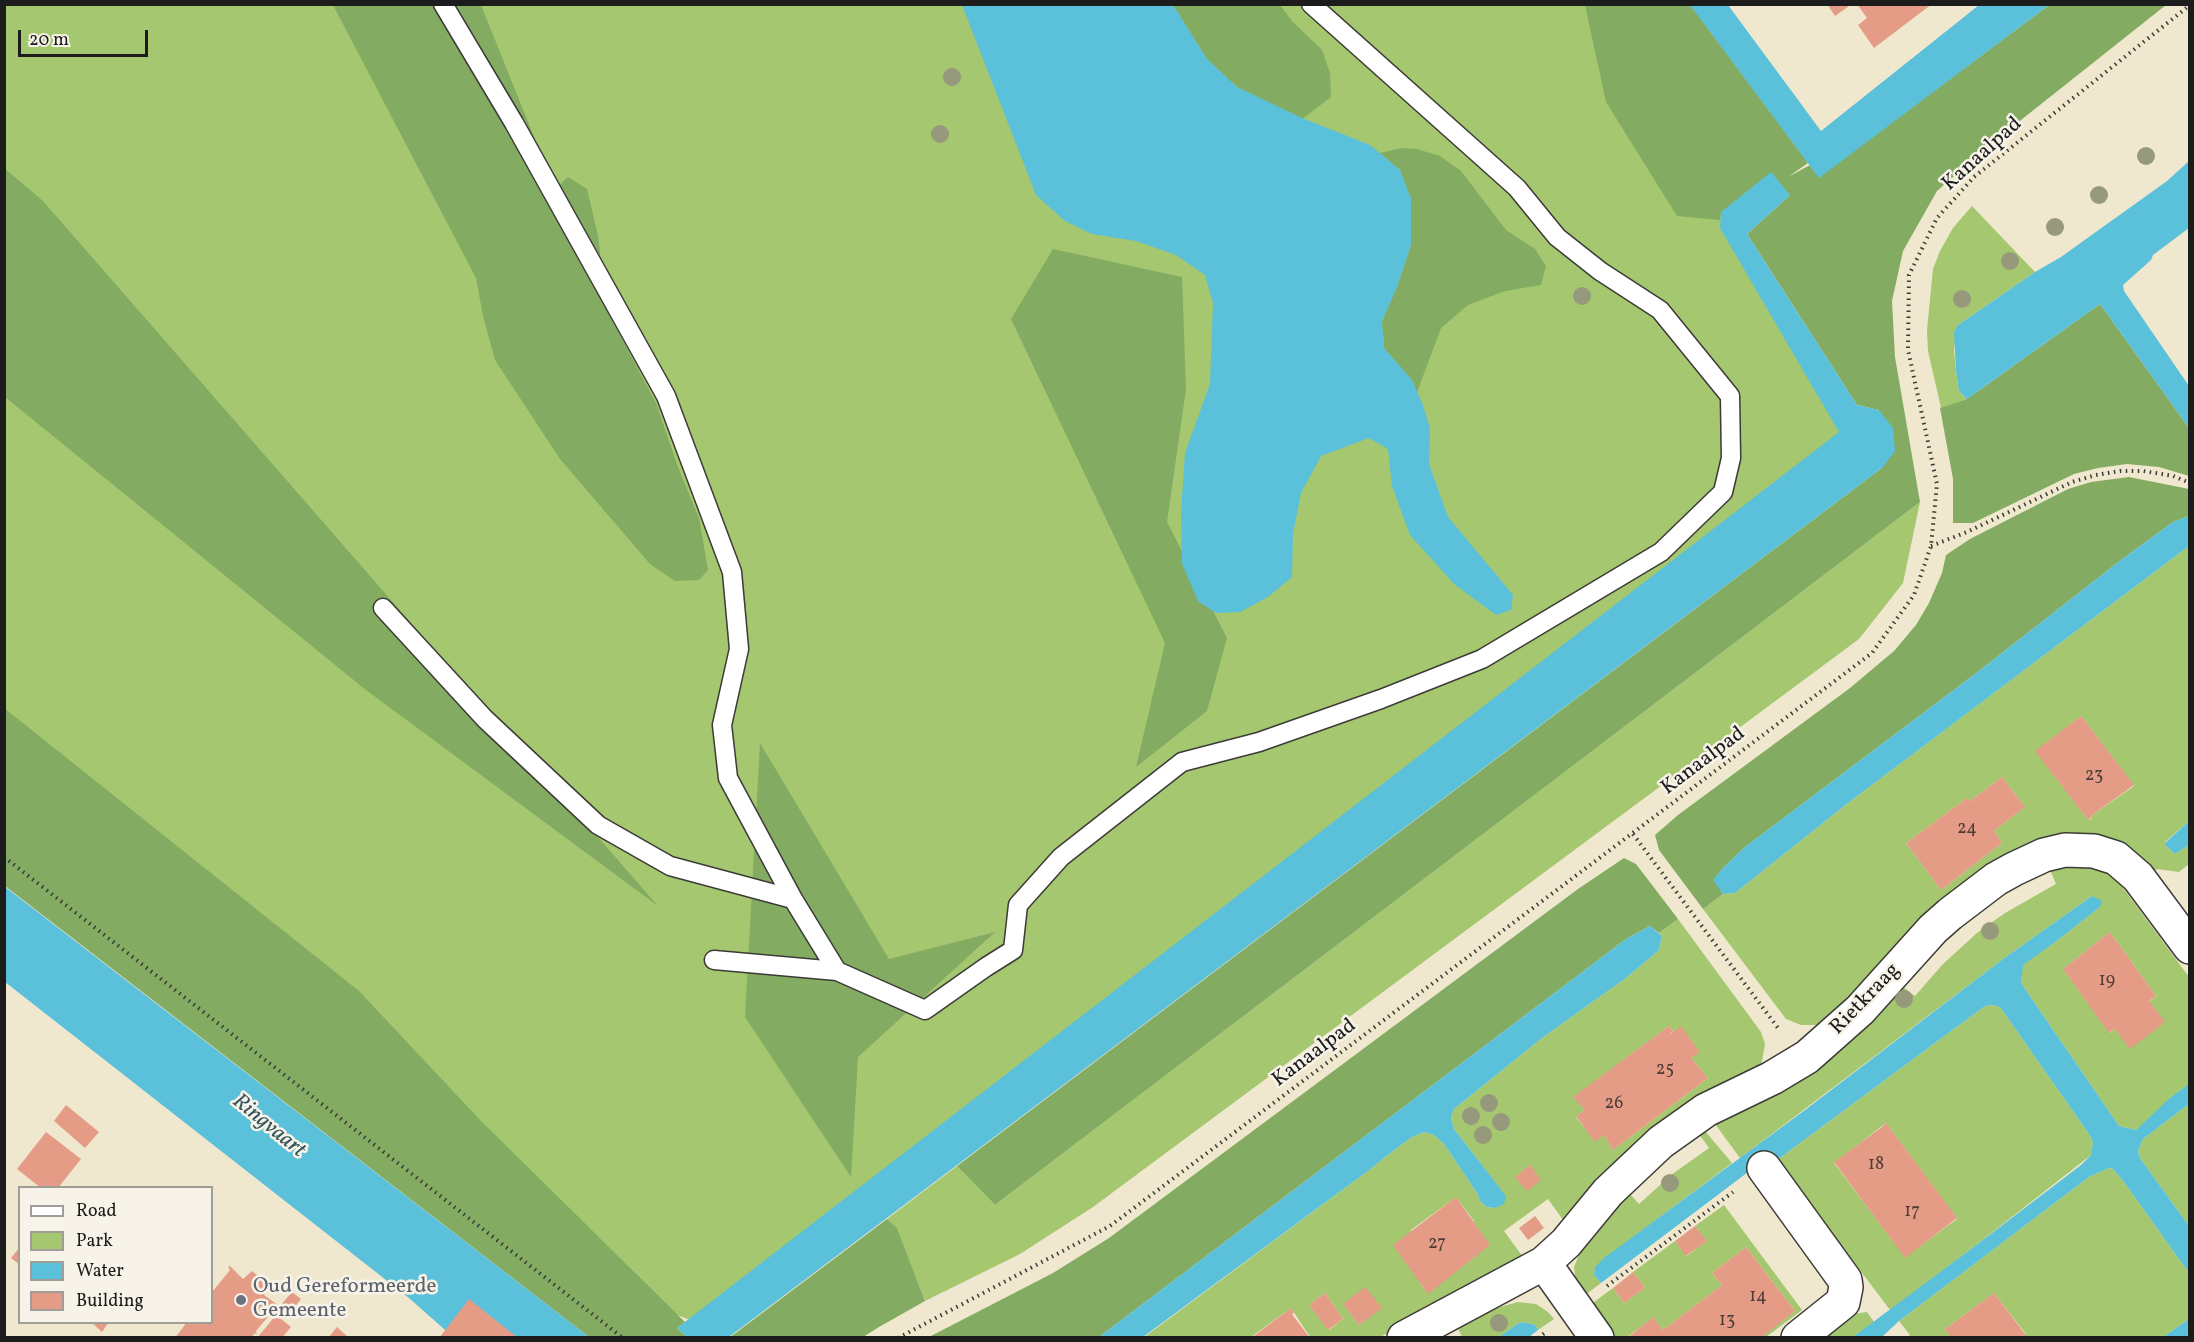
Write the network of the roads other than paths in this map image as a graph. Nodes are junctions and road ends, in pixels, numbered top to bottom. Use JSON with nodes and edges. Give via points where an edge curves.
{"nodes":[{"id":1,"x":443,"y":4,"type":"edge"},
{"id":2,"x":1311,"y":4,"type":"edge"},
{"id":3,"x":383,"y":608,"type":"dead end"},
{"id":4,"x":793,"y":899,"type":"junction"},
{"id":5,"x":2190,"y":947,"type":"edge"},
{"id":6,"x":714,"y":960,"type":"dead end"},
{"id":7,"x":837,"y":971,"type":"junction"},
{"id":8,"x":1753,"y":1177,"type":"road end"},
{"id":9,"x":1544,"y":1263,"type":"junction"},
{"id":10,"x":1404,"y":1338,"type":"edge"},
{"id":11,"x":1596,"y":1338,"type":"edge"},
{"id":12,"x":1798,"y":1338,"type":"edge"}],
"edges":[{"from":1,"to":4,"type":"lane","via":[[666,396],[732,572],[739,649],[722,725],[728,778]]},
{"from":2,"to":7,"type":"lane","via":[[1517,188],[1557,237],[1660,310],[1730,396],[1731,458],[1724,492],[1661,552],[1482,659],[1259,742],[1182,762],[1061,857],[1018,905],[1013,950],[925,1010]]},
{"from":3,"to":4,"type":"lane","via":[[485,719],[598,825],[670,866]]},
{"from":4,"to":7,"type":"lane"},
{"from":5,"to":9,"type":"street","name":"Rietkraag","via":[[2138,877],[2116,858],[2094,850],[2074,849],[2055,852],[2014,869],[1968,899],[1933,929],[1874,996],[1802,1060],[1706,1110],[1661,1142],[1608,1192]]},
{"from":6,"to":7,"type":"lane"},
{"from":8,"to":12,"type":"street","via":[[1845,1280],[1843,1302]]},
{"from":9,"to":10,"type":"street","name":"Rietkraag"},
{"from":9,"to":11,"type":"street"}]}
